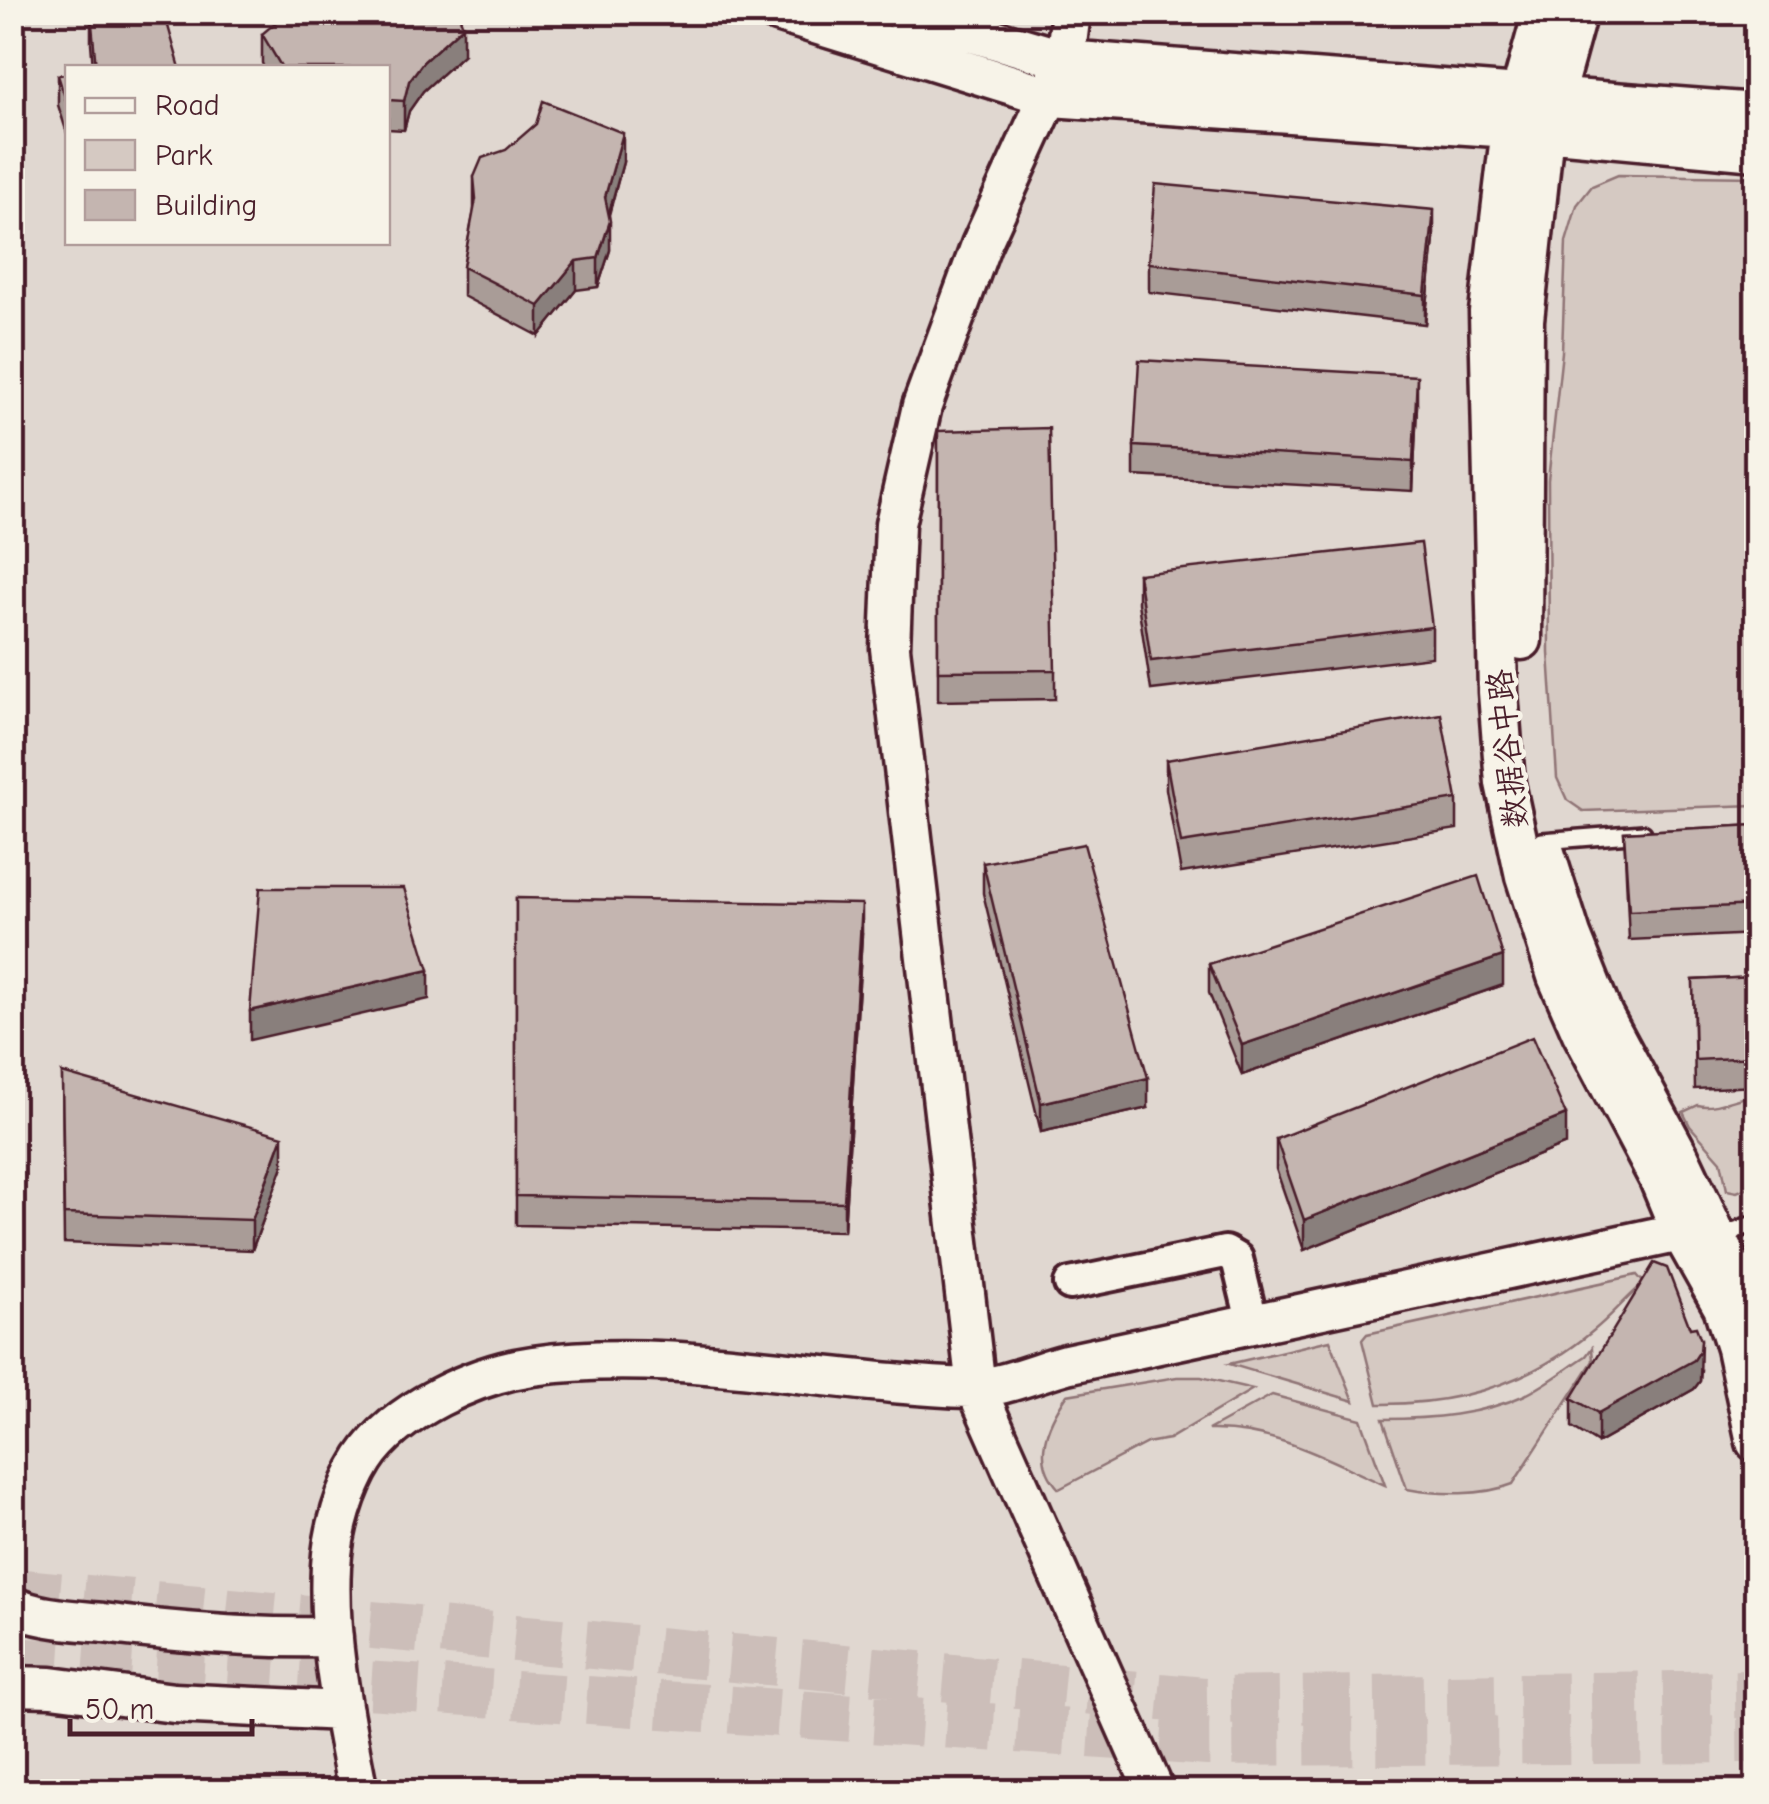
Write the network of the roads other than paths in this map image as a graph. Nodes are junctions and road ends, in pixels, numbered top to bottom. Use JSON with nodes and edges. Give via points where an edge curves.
{"nodes":[{"id":1,"x":777,"y":12,"type":"edge"},
{"id":2,"x":902,"y":12,"type":"edge"},
{"id":3,"x":1071,"y":12,"type":"edge"},
{"id":4,"x":1543,"y":12,"type":"edge"},
{"id":5,"x":1577,"y":12,"type":"edge"},
{"id":6,"x":1066,"y":60,"type":"junction"},
{"id":7,"x":1051,"y":97,"type":"junction"},
{"id":8,"x":1533,"y":113,"type":"junction"},
{"id":9,"x":1756,"y":113,"type":"edge"},
{"id":10,"x":1756,"y":150,"type":"edge"},
{"id":11,"x":1667,"y":834,"type":"edge"},
{"id":12,"x":1542,"y":841,"type":"junction"},
{"id":13,"x":1756,"y":1223,"type":"edge"},
{"id":14,"x":1716,"y":1242,"type":"junction"},
{"id":15,"x":1070,"y":1284,"type":"dead end"},
{"id":16,"x":1253,"y":1324,"type":"junction"},
{"id":17,"x":1756,"y":1329,"type":"edge"},
{"id":18,"x":976,"y":1388,"type":"junction"},
{"id":19,"x":1756,"y":1442,"type":"edge"},
{"id":20,"x":12,"y":1606,"type":"edge"},
{"id":21,"x":332,"y":1638,"type":"junction"},
{"id":22,"x":12,"y":1686,"type":"edge"},
{"id":23,"x":343,"y":1711,"type":"junction"},
{"id":24,"x":358,"y":1792,"type":"edge"},
{"id":25,"x":1155,"y":1792,"type":"edge"}],
"edges":[{"from":1,"to":7,"type":"street"},
{"from":2,"to":6,"type":"street"},
{"from":3,"to":6,"type":"street"},
{"from":4,"to":8,"type":"street","name":"数据谷中路"},
{"from":5,"to":8,"type":"street","name":"数据谷中路"},
{"from":6,"to":7,"type":"street"},
{"from":6,"to":8,"type":"street"},
{"from":7,"to":8,"type":"street"},
{"from":7,"to":18,"type":"street","via":[[981,246],[922,406],[895,524],[890,648]]},
{"from":8,"to":9,"type":"street"},
{"from":8,"to":10,"type":"street"},
{"from":8,"to":12,"type":"street","name":"数据谷中路","via":[[1522,668],[1530,784]]},
{"from":8,"to":14,"type":"street","name":"数据谷中路","via":[[1489,312],[1505,782],[1524,876],[1582,1033],[1659,1180]]},
{"from":11,"to":12,"type":"lane"},
{"from":12,"to":14,"type":"street","name":"数据谷中路","via":[[1603,1015],[1679,1156]]},
{"from":13,"to":14,"type":"lane"},
{"from":14,"to":16,"type":"street"},
{"from":14,"to":17,"type":"street","name":"数据谷中路"},
{"from":14,"to":19,"type":"street","name":"数据谷中路","via":[[1723,1308]]},
{"from":15,"to":16,"type":"street","via":[[1224,1252],[1237,1259]]},
{"from":16,"to":18,"type":"street"},
{"from":18,"to":21,"type":"street","via":[[634,1360],[531,1366],[470,1383],[404,1416],[365,1458],[341,1510],[331,1564]]},
{"from":18,"to":25,"type":"street"},
{"from":20,"to":21,"type":"street","via":[[174,1632]]},
{"from":21,"to":23,"type":"street"},
{"from":22,"to":23,"type":"street"},
{"from":23,"to":24,"type":"street"}]}
